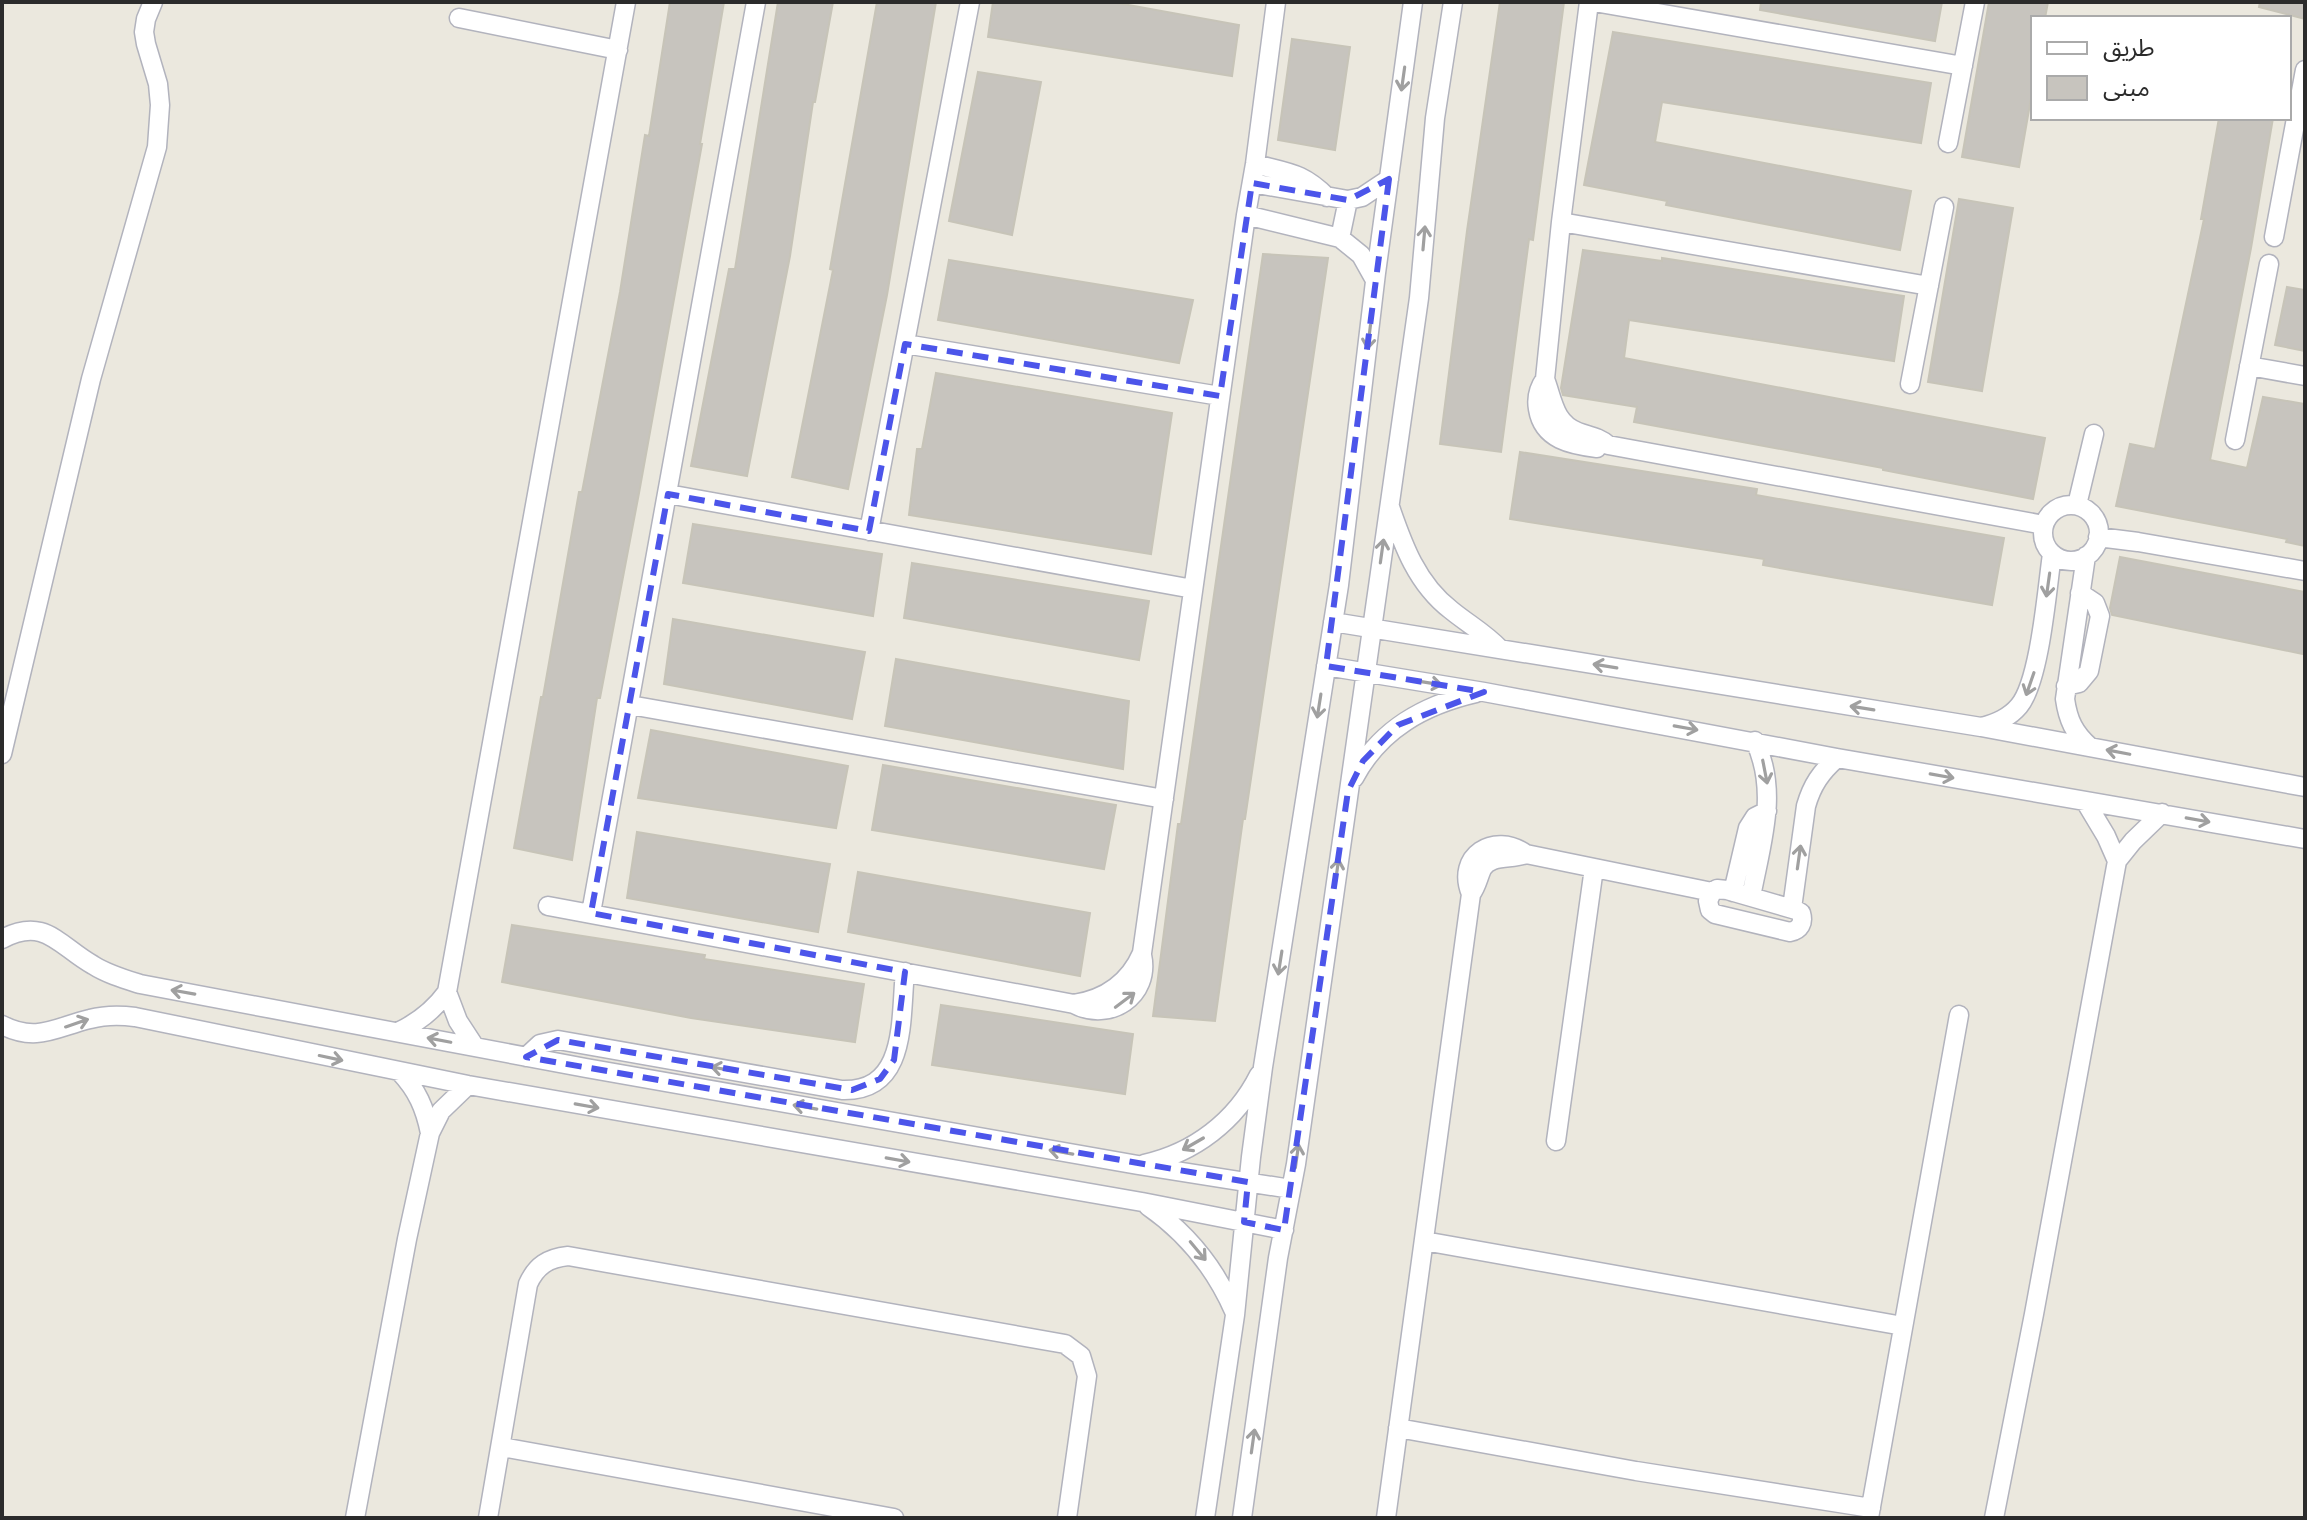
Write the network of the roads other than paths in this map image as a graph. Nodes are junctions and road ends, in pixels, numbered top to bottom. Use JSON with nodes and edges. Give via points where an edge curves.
{"nodes":[{"id":1,"x":153,"y":2,"type":"edge"},
{"id":2,"x":626,"y":2,"type":"edge"},
{"id":3,"x":756,"y":2,"type":"edge"},
{"id":4,"x":970,"y":2,"type":"edge"},
{"id":5,"x":1276,"y":2,"type":"edge"},
{"id":6,"x":1413,"y":2,"type":"edge"},
{"id":7,"x":1453,"y":2,"type":"edge"},
{"id":8,"x":1592,"y":2,"type":"edge"},
{"id":9,"x":1975,"y":2,"type":"edge"},
{"id":10,"x":459,"y":18,"type":"dead end"},
{"id":11,"x":618,"y":50,"type":"junction"},
{"id":12,"x":1963,"y":66,"type":"junction"},
{"id":13,"x":2305,"y":70,"type":"edge"},
{"id":14,"x":1948,"y":143,"type":"dead end"},
{"id":15,"x":2297,"y":158,"type":"edge"},
{"id":16,"x":1255,"y":164,"type":"junction"},
{"id":17,"x":1389,"y":179,"type":"junction"},
{"id":18,"x":1252,"y":183,"type":"junction"},
{"id":19,"x":1327,"y":198,"type":"junction"},
{"id":20,"x":1348,"y":200,"type":"junction"},
{"id":21,"x":1944,"y":207,"type":"dead end"},
{"id":22,"x":1246,"y":215,"type":"junction"},
{"id":23,"x":1561,"y":222,"type":"junction"},
{"id":24,"x":2274,"y":237,"type":"dead end"},
{"id":25,"x":1340,"y":238,"type":"junction"},
{"id":26,"x":2269,"y":264,"type":"dead end"},
{"id":27,"x":1376,"y":282,"type":"junction"},
{"id":28,"x":1929,"y":286,"type":"junction"},
{"id":29,"x":905,"y":344,"type":"junction"},
{"id":30,"x":2249,"y":366,"type":"junction"},
{"id":31,"x":2305,"y":376,"type":"edge"},
{"id":32,"x":1910,"y":384,"type":"dead end"},
{"id":33,"x":1220,"y":396,"type":"junction"},
{"id":34,"x":2094,"y":434,"type":"dead end"},
{"id":35,"x":2235,"y":440,"type":"dead end"},
{"id":36,"x":668,"y":494,"type":"junction"},
{"id":37,"x":1389,"y":504,"type":"junction"},
{"id":38,"x":2077,"y":505,"type":"junction"},
{"id":39,"x":2044,"y":525,"type":"junction"},
{"id":40,"x":869,"y":531,"type":"junction"},
{"id":41,"x":2098,"y":537,"type":"junction"},
{"id":42,"x":2052,"y":554,"type":"junction"},
{"id":43,"x":2086,"y":556,"type":"junction"},
{"id":44,"x":2305,"y":571,"type":"edge"},
{"id":45,"x":1193,"y":589,"type":"junction"},
{"id":46,"x":1333,"y":622,"type":"junction"},
{"id":47,"x":1371,"y":628,"type":"junction"},
{"id":48,"x":1500,"y":649,"type":"junction"},
{"id":49,"x":1326,"y":666,"type":"junction"},
{"id":50,"x":1365,"y":672,"type":"junction"},
{"id":51,"x":1484,"y":692,"type":"junction"},
{"id":52,"x":630,"y":705,"type":"junction"},
{"id":53,"x":1981,"y":727,"type":"junction"},
{"id":54,"x":1755,"y":741,"type":"junction"},
{"id":55,"x":2090,"y":747,"type":"junction"},
{"id":56,"x":2,"y":754,"type":"edge"},
{"id":57,"x":1837,"y":758,"type":"junction"},
{"id":58,"x":2305,"y":787,"type":"edge"},
{"id":59,"x":1348,"y":791,"type":"junction"},
{"id":60,"x":1164,"y":799,"type":"junction"},
{"id":61,"x":2085,"y":801,"type":"junction"},
{"id":62,"x":2162,"y":813,"type":"junction"},
{"id":63,"x":2305,"y":839,"type":"edge"},
{"id":64,"x":2117,"y":861,"type":"junction"},
{"id":65,"x":1594,"y":868,"type":"junction"},
{"id":66,"x":1712,"y":892,"type":"junction"},
{"id":67,"x":1742,"y":894,"type":"junction"},
{"id":68,"x":548,"y":906,"type":"dead end"},
{"id":69,"x":1792,"y":908,"type":"junction"},
{"id":70,"x":591,"y":913,"type":"junction"},
{"id":71,"x":2,"y":939,"type":"edge"},
{"id":72,"x":905,"y":972,"type":"junction"},
{"id":73,"x":447,"y":992,"type":"junction"},
{"id":74,"x":1959,"y":1015,"type":"dead end"},
{"id":75,"x":2,"y":1025,"type":"edge"},
{"id":76,"x":398,"y":1032,"type":"junction"},
{"id":77,"x":475,"y":1047,"type":"junction"},
{"id":78,"x":526,"y":1057,"type":"junction"},
{"id":79,"x":1263,"y":1067,"type":"junction"},
{"id":80,"x":400,"y":1072,"type":"junction"},
{"id":81,"x":468,"y":1085,"type":"junction"},
{"id":82,"x":430,"y":1133,"type":"junction"},
{"id":83,"x":1556,"y":1141,"type":"dead end"},
{"id":84,"x":1138,"y":1165,"type":"junction"},
{"id":85,"x":1248,"y":1182,"type":"junction"},
{"id":86,"x":1291,"y":1189,"type":"junction"},
{"id":87,"x":1142,"y":1202,"type":"junction"},
{"id":88,"x":1244,"y":1222,"type":"junction"},
{"id":89,"x":1284,"y":1230,"type":"junction"},
{"id":90,"x":1424,"y":1241,"type":"junction"},
{"id":91,"x":1235,"y":1315,"type":"junction"},
{"id":92,"x":1903,"y":1326,"type":"junction"},
{"id":93,"x":1398,"y":1428,"type":"junction"},
{"id":94,"x":502,"y":1447,"type":"junction"},
{"id":95,"x":1870,"y":1513,"type":"edge"},
{"id":96,"x":355,"y":1518,"type":"edge"},
{"id":97,"x":488,"y":1518,"type":"edge"},
{"id":98,"x":894,"y":1518,"type":"edge"},
{"id":99,"x":1067,"y":1518,"type":"edge"},
{"id":100,"x":1205,"y":1518,"type":"edge"},
{"id":101,"x":1242,"y":1518,"type":"edge"},
{"id":102,"x":1386,"y":1518,"type":"edge"},
{"id":103,"x":1994,"y":1518,"type":"edge"}],
"edges":[{"from":1,"to":56,"type":"street","via":[[144,32],[159,95],[157,147],[91,379]]},
{"from":2,"to":11,"type":"street"},
{"from":3,"to":36,"type":"street"},
{"from":4,"to":29,"type":"street"},
{"from":5,"to":16,"type":"street"},
{"from":6,"to":17,"type":"street","one_way":true},
{"from":37,"to":7,"type":"street","one_way":true},
{"from":8,"to":12,"type":"street"},
{"from":8,"to":23,"type":"street"},
{"from":9,"to":12,"type":"street"},
{"from":10,"to":11,"type":"street"},
{"from":11,"to":73,"type":"street"},
{"from":12,"to":14,"type":"street"},
{"from":13,"to":15,"type":"street"},
{"from":15,"to":24,"type":"street"},
{"from":16,"to":18,"type":"street"},
{"from":16,"to":19,"type":"street","via":[[1301,176]]},
{"from":17,"to":20,"type":"street"},
{"from":17,"to":27,"type":"street"},
{"from":18,"to":19,"type":"street"},
{"from":18,"to":22,"type":"street"},
{"from":19,"to":20,"type":"street"},
{"from":20,"to":25,"type":"street"},
{"from":21,"to":28,"type":"street"},
{"from":22,"to":25,"type":"street"},
{"from":22,"to":33,"type":"street"},
{"from":23,"to":28,"type":"street"},
{"from":23,"to":39,"type":"street","via":[[1545,379],[1553,407],[1576,432],[1608,445]]},
{"from":25,"to":27,"type":"street","via":[[1361,255]]},
{"from":26,"to":30,"type":"street"},
{"from":27,"to":46,"type":"street","one_way":true},
{"from":28,"to":32,"type":"street"},
{"from":29,"to":33,"type":"street"},
{"from":29,"to":40,"type":"street"},
{"from":30,"to":31,"type":"street"},
{"from":30,"to":35,"type":"street"},
{"from":33,"to":45,"type":"street"},
{"from":34,"to":38,"type":"street"},
{"from":36,"to":40,"type":"street"},
{"from":36,"to":52,"type":"street"},
{"from":47,"to":37,"type":"street","one_way":true},
{"from":37,"to":48,"type":"street","via":[[1409,557],[1426,584]]},
{"from":38,"to":39,"type":"street","via":[[2057,508]]},
{"from":38,"to":41,"type":"street","via":[[2094,517]]},
{"from":39,"to":42,"type":"street"},
{"from":40,"to":45,"type":"street"},
{"from":41,"to":43,"type":"street"},
{"from":41,"to":44,"type":"street"},
{"from":42,"to":43,"type":"street","via":[[2075,560]]},
{"from":42,"to":53,"type":"street","one_way":true,"via":[[2028,693],[2009,716]]},
{"from":43,"to":55,"type":"street","via":[[2066,686],[2072,726]]},
{"from":45,"to":60,"type":"street"},
{"from":46,"to":47,"type":"street"},
{"from":46,"to":49,"type":"street"},
{"from":47,"to":48,"type":"street"},
{"from":47,"to":50,"type":"street"},
{"from":53,"to":48,"type":"street","one_way":true},
{"from":49,"to":50,"type":"street"},
{"from":49,"to":79,"type":"street","one_way":true},
{"from":50,"to":51,"type":"street","one_way":true},
{"from":50,"to":59,"type":"street"},
{"from":51,"to":54,"type":"street","one_way":true},
{"from":51,"to":59,"type":"street","via":[[1439,704],[1398,725],[1363,761]]},
{"from":52,"to":60,"type":"street"},
{"from":52,"to":70,"type":"street"},
{"from":53,"to":55,"type":"street"},
{"from":54,"to":57,"type":"street"},
{"from":54,"to":67,"type":"street","one_way":true,"via":[[1767,780],[1767,811]]},
{"from":58,"to":55,"type":"street","one_way":true},
{"from":57,"to":61,"type":"street","one_way":true},
{"from":69,"to":57,"type":"street","one_way":true,"via":[[1810,792]]},
{"from":86,"to":59,"type":"street","one_way":true},
{"from":60,"to":72,"type":"street","via":[[1142,953],[1121,984],[1099,998],[1074,1004]]},
{"from":61,"to":62,"type":"street"},
{"from":61,"to":64,"type":"street"},
{"from":62,"to":63,"type":"street","one_way":true},
{"from":62,"to":64,"type":"street"},
{"from":64,"to":103,"type":"street"},
{"from":65,"to":66,"type":"street"},
{"from":65,"to":83,"type":"street"},
{"from":65,"to":90,"type":"street","via":[[1526,854],[1497,859],[1486,864],[1471,894]]},
{"from":66,"to":67,"type":"street"},
{"from":66,"to":69,"type":"street","via":[[1708,901],[1715,914],[1790,932],[1800,928],[1802,918]]},
{"from":67,"to":69,"type":"street"},
{"from":68,"to":70,"type":"street"},
{"from":70,"to":72,"type":"street"},
{"from":76,"to":71,"type":"street","one_way":true,"via":[[140,984],[94,966],[41,931]]},
{"from":72,"to":78,"type":"street","one_way":true,"via":[[894,1060],[880,1079],[862,1089],[842,1090],[558,1040],[540,1044]]},
{"from":73,"to":76,"type":"street","via":[[421,1020]]},
{"from":73,"to":77,"type":"street"},
{"from":74,"to":92,"type":"street"},
{"from":75,"to":80,"type":"street","one_way":true,"via":[[40,1033],[121,1015]]},
{"from":77,"to":76,"type":"street","one_way":true},
{"from":77,"to":78,"type":"street"},
{"from":84,"to":78,"type":"street","one_way":true},
{"from":79,"to":84,"type":"street","one_way":true,"via":[[1241,1104],[1210,1134],[1176,1154]]},
{"from":79,"to":85,"type":"street"},
{"from":80,"to":81,"type":"street"},
{"from":80,"to":82,"type":"street","via":[[417,1093]]},
{"from":81,"to":82,"type":"street","via":[[441,1111]]},
{"from":81,"to":87,"type":"street","one_way":true},
{"from":82,"to":96,"type":"street"},
{"from":84,"to":85,"type":"street"},
{"from":85,"to":86,"type":"street"},
{"from":85,"to":88,"type":"street"},
{"from":86,"to":89,"type":"street"},
{"from":87,"to":88,"type":"street"},
{"from":87,"to":91,"type":"street","one_way":true,"via":[[1198,1250]]},
{"from":88,"to":89,"type":"street"},
{"from":88,"to":91,"type":"street"},
{"from":101,"to":89,"type":"street","one_way":true},
{"from":90,"to":92,"type":"street"},
{"from":90,"to":93,"type":"street"},
{"from":91,"to":100,"type":"street"},
{"from":92,"to":95,"type":"street"},
{"from":93,"to":95,"type":"street"},
{"from":93,"to":102,"type":"street"},
{"from":94,"to":97,"type":"street"},
{"from":94,"to":98,"type":"street"},
{"from":94,"to":99,"type":"street","via":[[528,1284],[539,1267],[568,1256],[1065,1344],[1081,1356],[1087,1376]]}]}
